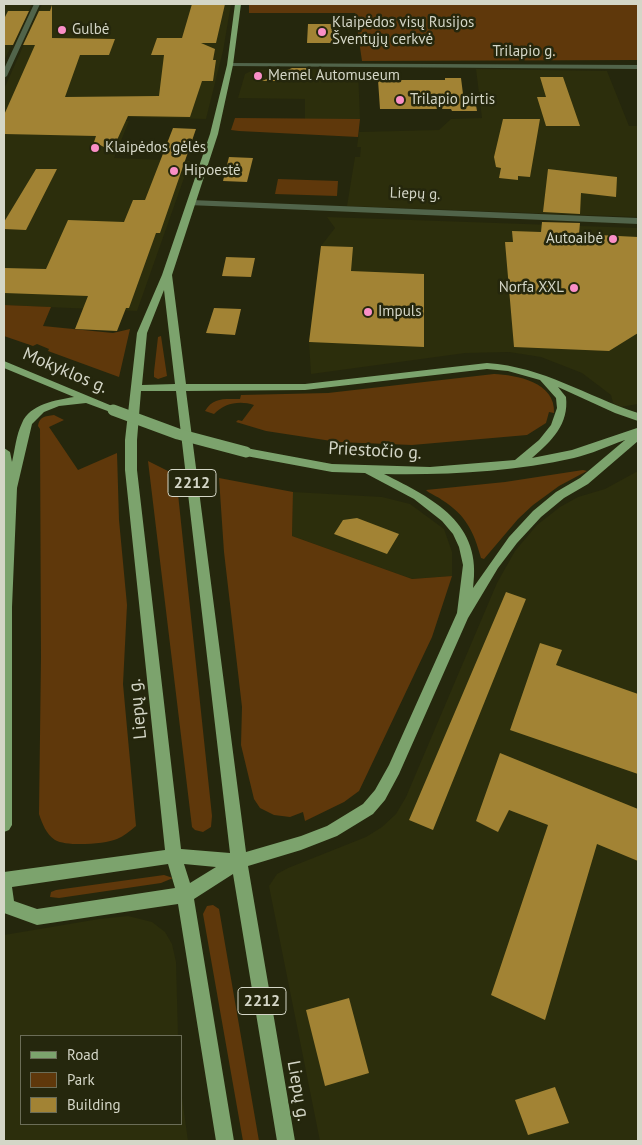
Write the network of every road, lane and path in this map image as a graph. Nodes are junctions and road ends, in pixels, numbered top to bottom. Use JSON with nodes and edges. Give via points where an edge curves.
{"nodes":[{"id":1,"x":38,"y":4,"type":"edge"},
{"id":2,"x":238,"y":4,"type":"edge"},
{"id":3,"x":230,"y":65,"type":"junction"},
{"id":4,"x":638,"y":66,"type":"edge"},
{"id":5,"x":4,"y":76,"type":"edge"},
{"id":6,"x":191,"y":203,"type":"junction"},
{"id":7,"x":638,"y":221,"type":"edge"},
{"id":8,"x":167,"y":275,"type":"junction"},
{"id":9,"x":4,"y":364,"type":"edge"},
{"id":10,"x":542,"y":376,"type":"junction"},
{"id":11,"x":180,"y":386,"type":"junction"},
{"id":12,"x":136,"y":388,"type":"junction"},
{"id":13,"x":88,"y":399,"type":"junction"},
{"id":14,"x":113,"y":410,"type":"joint"},
{"id":15,"x":638,"y":417,"type":"edge"},
{"id":16,"x":638,"y":433,"type":"edge"},
{"id":17,"x":4,"y":452,"type":"edge"},
{"id":18,"x":519,"y":464,"type":"junction"},
{"id":19,"x":369,"y":470,"type":"junction"},
{"id":20,"x":10,"y":488,"type":"junction"},
{"id":21,"x":462,"y":616,"type":"junction"},
{"id":22,"x":4,"y":825,"type":"edge"},
{"id":23,"x":174,"y":856,"type":"junction"},
{"id":24,"x":239,"y":861,"type":"junction"},
{"id":25,"x":4,"y":880,"type":"edge"},
{"id":26,"x":4,"y":885,"type":"edge"},
{"id":27,"x":185,"y":895,"type":"junction"},
{"id":28,"x":6,"y":906,"type":"edge"},
{"id":29,"x":225,"y":1141,"type":"edge"},
{"id":30,"x":286,"y":1141,"type":"edge"}],
"edges":[{"from":1,"to":5,"type":"street"},
{"from":2,"to":3,"type":"main road","name":"Liepų g.","number":"2212"},
{"from":3,"to":4,"type":"street","name":"Trilapio g."},
{"from":3,"to":6,"type":"main road","name":"Liepų g.","number":"2212","via":[[214,134]]},
{"from":6,"to":7,"type":"street","name":"Liepų g."},
{"from":6,"to":8,"type":"main road","name":"Liepų g.","number":"2212"},
{"from":8,"to":11,"type":"main road","name":"Liepų g.","number":"2212"},
{"from":8,"to":12,"type":"main road","name":"Liepų g.","via":[[142,333]]},
{"from":9,"to":13,"type":"main road","name":"Mokyklos g."},
{"from":10,"to":11,"type":"main road","via":[[504,366],[487,366],[305,386]]},
{"from":10,"to":15,"type":"main road"},
{"from":10,"to":18,"type":"main road","via":[[561,397],[561,419],[552,433]]},
{"from":11,"to":12,"type":"main road"},
{"from":11,"to":24,"type":"main road","name":"Liepų g.","number":"2212"},
{"from":12,"to":23,"type":"main road","name":"Liepų g.","via":[[131,470]]},
{"from":13,"to":14,"type":"main road","name":"Mokyklos g."},
{"from":13,"to":20,"type":"main road","via":[[40,410],[27,422]]},
{"from":14,"to":19,"type":"main road","name":"Priestočio g.","bridge":true,"via":[[166,432],[204,443],[332,468]]},
{"from":16,"to":18,"type":"main road","name":"Priestočio g.","via":[[574,454]]},
{"from":16,"to":21,"type":"main road","via":[[584,481],[537,514],[494,565]]},
{"from":17,"to":20,"type":"main road"},
{"from":18,"to":19,"type":"main road","name":"Priestočio g.","via":[[430,471]]},
{"from":19,"to":21,"type":"main road","via":[[427,502],[458,530],[469,563]]},
{"from":20,"to":22,"type":"main road"},
{"from":21,"to":24,"type":"main road","via":[[394,769],[368,809],[332,831]]},
{"from":23,"to":24,"type":"main road"},
{"from":23,"to":25,"type":"main road"},
{"from":23,"to":27,"type":"main road","name":"Liepų g."},
{"from":24,"to":27,"type":"main road"},
{"from":24,"to":30,"type":"main road","name":"Liepų g.","number":"2212"},
{"from":26,"to":28,"type":"main road"},
{"from":27,"to":28,"type":"main road","via":[[38,917]]},
{"from":27,"to":29,"type":"main road","name":"Liepų g."}]}
